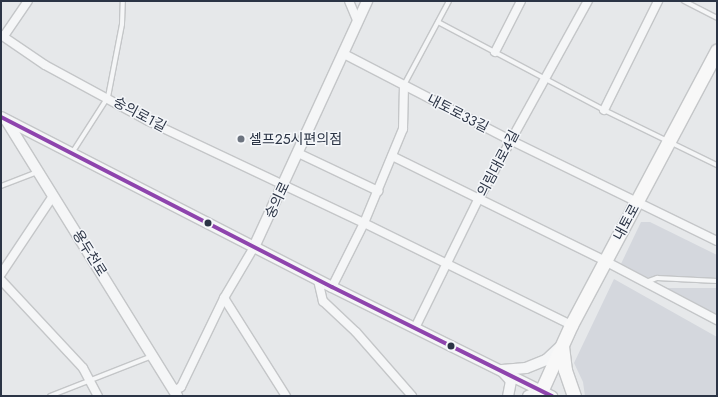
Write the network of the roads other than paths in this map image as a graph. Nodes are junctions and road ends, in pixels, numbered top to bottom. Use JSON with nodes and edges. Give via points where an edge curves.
{"nodes":[{"id":1,"x":28,"y":1,"type":"edge"},
{"id":2,"x":123,"y":1,"type":"edge"},
{"id":3,"x":349,"y":1,"type":"edge"},
{"id":4,"x":367,"y":1,"type":"edge"},
{"id":5,"x":449,"y":1,"type":"edge"},
{"id":6,"x":521,"y":1,"type":"edge"},
{"id":7,"x":588,"y":1,"type":"edge"},
{"id":8,"x":658,"y":1,"type":"edge"},
{"id":9,"x":684,"y":1,"type":"edge"},
{"id":10,"x":717,"y":18,"type":"edge"},
{"id":11,"x":357,"y":20,"type":"junction"},
{"id":12,"x":438,"y":22,"type":"junction"},
{"id":13,"x":2,"y":35,"type":"edge"},
{"id":14,"x":717,"y":50,"type":"edge"},
{"id":15,"x":495,"y":52,"type":"junction"},
{"id":16,"x":344,"y":54,"type":"junction"},
{"id":17,"x":545,"y":78,"type":"junction"},
{"id":18,"x":404,"y":86,"type":"junction"},
{"id":19,"x":108,"y":97,"type":"junction"},
{"id":20,"x":604,"y":110,"type":"junction"},
{"id":21,"x":2,"y":116,"type":"edge"},
{"id":22,"x":510,"y":140,"type":"junction"},
{"id":23,"x":668,"y":141,"type":"junction"},
{"id":24,"x":298,"y":153,"type":"junction"},
{"id":25,"x":72,"y":154,"type":"junction"},
{"id":26,"x":392,"y":156,"type":"junction"},
{"id":27,"x":717,"y":165,"type":"edge"},
{"id":28,"x":38,"y":172,"type":"junction"},
{"id":29,"x":284,"y":184,"type":"junction"},
{"id":30,"x":1,"y":186,"type":"edge"},
{"id":31,"x":378,"y":191,"type":"junction"},
{"id":32,"x":53,"y":196,"type":"junction"},
{"id":33,"x":478,"y":200,"type":"junction"},
{"id":34,"x":637,"y":200,"type":"junction"},
{"id":35,"x":364,"y":223,"type":"junction"},
{"id":36,"x":717,"y":240,"type":"edge"},
{"id":37,"x":254,"y":247,"type":"junction"},
{"id":38,"x":606,"y":261,"type":"junction"},
{"id":39,"x":447,"y":264,"type":"junction"},
{"id":40,"x":1,"y":274,"type":"edge"},
{"id":41,"x":1,"y":280,"type":"edge"},
{"id":42,"x":318,"y":280,"type":"junction"},
{"id":43,"x":717,"y":280,"type":"edge"},
{"id":44,"x":646,"y":282,"type":"junction"},
{"id":45,"x":332,"y":287,"type":"junction"},
{"id":46,"x":224,"y":298,"type":"junction"},
{"id":47,"x":717,"y":320,"type":"edge"},
{"id":48,"x":571,"y":325,"type":"junction"},
{"id":49,"x":415,"y":328,"type":"junction"},
{"id":50,"x":562,"y":346,"type":"junction"},
{"id":51,"x":154,"y":356,"type":"junction"},
{"id":52,"x":502,"y":370,"type":"junction"},
{"id":53,"x":92,"y":381,"type":"junction"},
{"id":54,"x":176,"y":393,"type":"edge"},
{"id":55,"x":544,"y":394,"type":"edge"},
{"id":56,"x":50,"y":396,"type":"edge"},
{"id":57,"x":98,"y":396,"type":"edge"},
{"id":58,"x":286,"y":396,"type":"edge"},
{"id":59,"x":412,"y":396,"type":"edge"},
{"id":60,"x":508,"y":396,"type":"edge"},
{"id":61,"x":528,"y":396,"type":"edge"},
{"id":62,"x":574,"y":396,"type":"edge"}],
"edges":[{"from":1,"to":13,"type":"street"},
{"from":2,"to":19,"type":"lane","via":[[122,24]]},
{"from":3,"to":11,"type":"street"},
{"from":4,"to":11,"type":"street","name":"숭의로"},
{"from":5,"to":12,"type":"lane"},
{"from":6,"to":15,"type":"street"},
{"from":7,"to":17,"type":"street","name":"의림대로4길"},
{"from":8,"to":20,"type":"street"},
{"from":9,"to":10,"type":"lane"},
{"from":11,"to":16,"type":"street","name":"숭의로"},
{"from":12,"to":15,"type":"lane"},
{"from":12,"to":18,"type":"lane"},
{"from":13,"to":19,"type":"street","name":"숭의로1길","via":[[46,65]]},
{"from":14,"to":23,"type":"main road","name":"내토로"},
{"from":15,"to":17,"type":"lane"},
{"from":16,"to":18,"type":"street","name":"내토로33길"},
{"from":16,"to":24,"type":"street","name":"숭의로"},
{"from":17,"to":20,"type":"lane"},
{"from":17,"to":22,"type":"street","name":"의림대로4길"},
{"from":18,"to":22,"type":"street","name":"내토로33길"},
{"from":18,"to":26,"type":"street","via":[[403,129]]},
{"from":19,"to":25,"type":"lane"},
{"from":19,"to":29,"type":"street","name":"숭의로1길","via":[[148,121]]},
{"from":20,"to":23,"type":"lane"},
{"from":21,"to":25,"type":"street"},
{"from":21,"to":28,"type":"street","name":"용두천로"},
{"from":22,"to":33,"type":"street","name":"의림대로4길"},
{"from":22,"to":34,"type":"street","name":"내토로33길"},
{"from":23,"to":27,"type":"lane"},
{"from":23,"to":34,"type":"main road","name":"내토로"},
{"from":24,"to":29,"type":"street","name":"숭의로"},
{"from":24,"to":31,"type":"street"},
{"from":25,"to":37,"type":"street"},
{"from":26,"to":31,"type":"street"},
{"from":26,"to":33,"type":"street"},
{"from":28,"to":30,"type":"lane"},
{"from":28,"to":32,"type":"street","name":"용두천로"},
{"from":29,"to":35,"type":"street","name":"숭의로1길"},
{"from":29,"to":37,"type":"street","name":"숭의로"},
{"from":31,"to":35,"type":"street"},
{"from":32,"to":40,"type":"street"},
{"from":32,"to":51,"type":"street","name":"용두천로"},
{"from":33,"to":38,"type":"street"},
{"from":33,"to":39,"type":"street","name":"의림대로4길"},
{"from":34,"to":36,"type":"street","name":"내토로33길"},
{"from":34,"to":38,"type":"main road","name":"내토로"},
{"from":35,"to":39,"type":"street","name":"숭의로1길"},
{"from":35,"to":45,"type":"street"},
{"from":37,"to":42,"type":"street"},
{"from":37,"to":46,"type":"street","name":"숭의로"},
{"from":38,"to":44,"type":"street"},
{"from":38,"to":48,"type":"main road","name":"내토로"},
{"from":39,"to":48,"type":"street","name":"숭의로1길"},
{"from":39,"to":49,"type":"street","name":"의림대로4길"},
{"from":41,"to":53,"type":"street","via":[[83,368]]},
{"from":42,"to":45,"type":"street"},
{"from":42,"to":59,"type":"street","via":[[322,301],[356,332]]},
{"from":43,"to":44,"type":"lane","via":[[657,278]]},
{"from":44,"to":47,"type":"street"},
{"from":45,"to":49,"type":"street"},
{"from":46,"to":54,"type":"street","name":"숭의로"},
{"from":46,"to":58,"type":"street"},
{"from":48,"to":50,"type":"main road","name":"내토로"},
{"from":49,"to":52,"type":"street"},
{"from":50,"to":52,"type":"street","via":[[546,360],[526,368]]},
{"from":50,"to":55,"type":"main road","name":"내토로"},
{"from":50,"to":62,"type":"main road","via":[[565,370]]},
{"from":51,"to":53,"type":"lane"},
{"from":51,"to":54,"type":"street","name":"용두천로"},
{"from":52,"to":55,"type":"street"},
{"from":52,"to":60,"type":"street","via":[[511,381]]},
{"from":53,"to":56,"type":"lane"},
{"from":53,"to":57,"type":"street"},
{"from":55,"to":61,"type":"street"}]}
